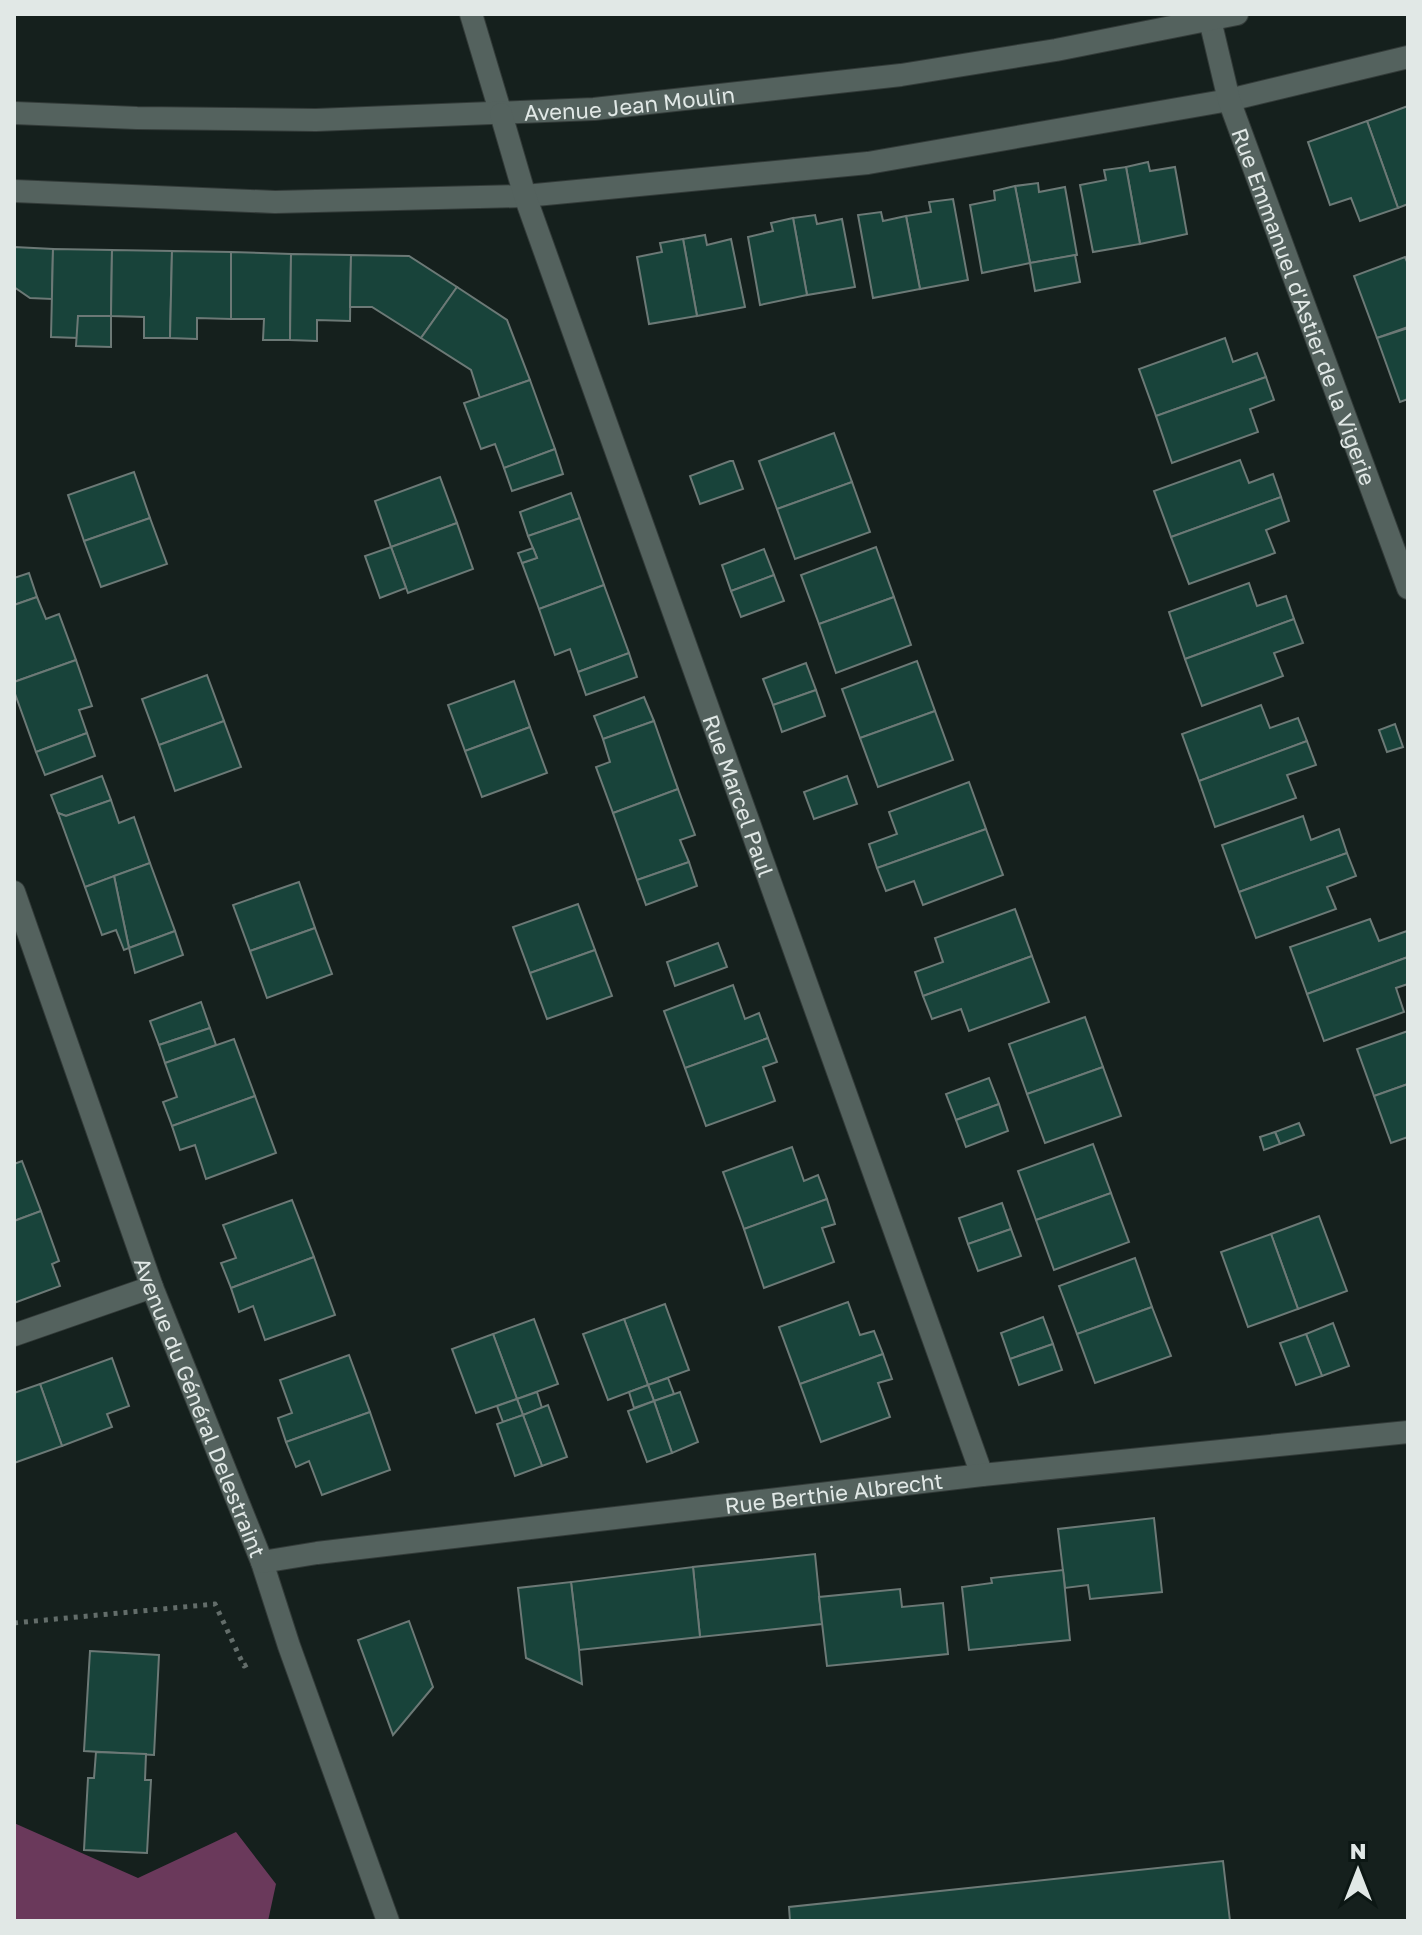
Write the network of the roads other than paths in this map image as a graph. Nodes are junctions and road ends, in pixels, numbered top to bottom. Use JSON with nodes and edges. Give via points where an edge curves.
{"nodes":[{"id":1,"x":471,"y":14,"type":"edge"},
{"id":2,"x":1237,"y":14,"type":"edge"},
{"id":3,"x":1210,"y":20,"type":"junction"},
{"id":4,"x":1408,"y":57,"type":"edge"},
{"id":5,"x":1229,"y":100,"type":"junction"},
{"id":6,"x":14,"y":113,"type":"edge"},
{"id":7,"x":501,"y":114,"type":"junction"},
{"id":8,"x":14,"y":191,"type":"edge"},
{"id":9,"x":525,"y":196,"type":"junction"},
{"id":10,"x":1408,"y":588,"type":"edge"},
{"id":11,"x":14,"y":892,"type":"edge"},
{"id":12,"x":152,"y":1287,"type":"junction"},
{"id":13,"x":14,"y":1335,"type":"edge"},
{"id":14,"x":1408,"y":1432,"type":"edge"},
{"id":15,"x":982,"y":1475,"type":"junction"},
{"id":16,"x":262,"y":1562,"type":"junction"},
{"id":17,"x":388,"y":1921,"type":"edge"}],
"edges":[{"from":1,"to":7,"type":"street","name":"Rue Marcel Paul"},
{"from":2,"to":3,"type":"street","name":"Avenue Jean Moulin"},
{"from":3,"to":5,"type":"street","name":"Rue Emmanuel d'Astier de la Vigerie"},
{"from":3,"to":7,"type":"street","name":"Avenue Jean Moulin","via":[[901,75],[609,108]]},
{"from":4,"to":5,"type":"street"},
{"from":5,"to":9,"type":"street","via":[[868,163]]},
{"from":5,"to":10,"type":"street","name":"Rue Emmanuel d'Astier de la Vigerie"},
{"from":6,"to":7,"type":"street","name":"Avenue Jean Moulin","via":[[316,120]]},
{"from":7,"to":9,"type":"street","name":"Rue Marcel Paul"},
{"from":8,"to":9,"type":"street","via":[[275,202]]},
{"from":9,"to":15,"type":"street","name":"Rue Marcel Paul"},
{"from":11,"to":12,"type":"street","name":"Avenue du Général Delestraint"},
{"from":12,"to":13,"type":"street"},
{"from":12,"to":16,"type":"street","name":"Avenue du Général Delestraint"},
{"from":14,"to":15,"type":"street","name":"Rue Berthie Albrecht"},
{"from":15,"to":16,"type":"street","name":"Rue Berthie Albrecht"},
{"from":16,"to":17,"type":"street","name":"Avenue du Général Delestraint"}]}
